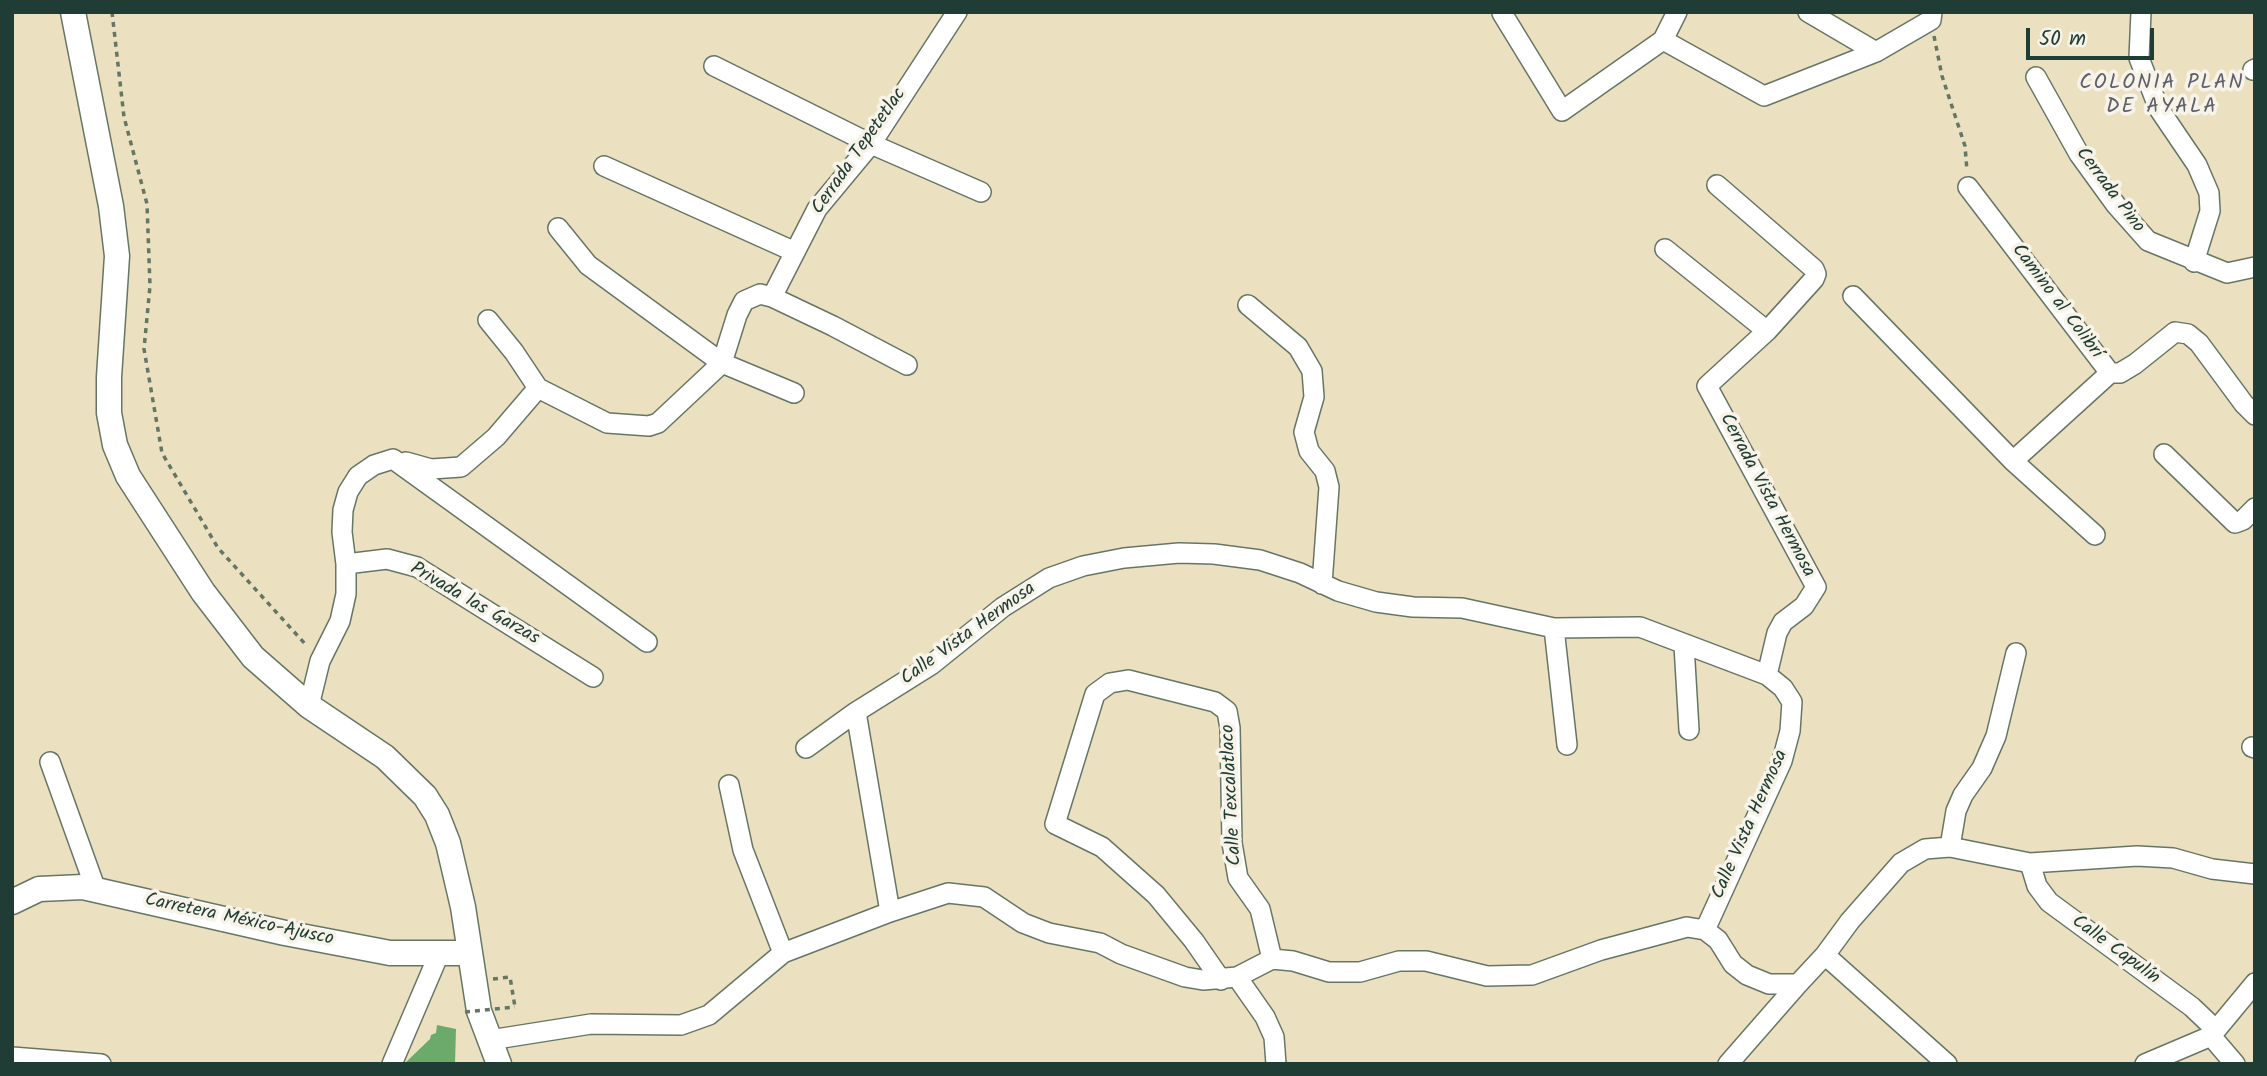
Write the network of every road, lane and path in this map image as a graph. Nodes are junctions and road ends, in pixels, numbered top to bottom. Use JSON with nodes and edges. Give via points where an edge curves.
{"nodes":[{"id":1,"x":73,"y":12,"type":"edge"},
{"id":2,"x":112,"y":12,"type":"edge"},
{"id":3,"x":957,"y":12,"type":"edge"},
{"id":4,"x":1677,"y":12,"type":"edge"},
{"id":5,"x":1808,"y":12,"type":"edge"},
{"id":6,"x":2141,"y":12,"type":"edge"},
{"id":7,"x":1502,"y":13,"type":"edge"},
{"id":8,"x":1931,"y":16,"type":"edge"},
{"id":9,"x":1663,"y":40,"type":"junction"},
{"id":10,"x":1876,"y":52,"type":"junction"},
{"id":11,"x":714,"y":66,"type":"dead end"},
{"id":12,"x":2036,"y":77,"type":"dead end"},
{"id":13,"x":871,"y":144,"type":"junction"},
{"id":14,"x":604,"y":166,"type":"dead end"},
{"id":15,"x":1717,"y":185,"type":"dead end"},
{"id":16,"x":1968,"y":187,"type":"joint"},
{"id":17,"x":981,"y":191,"type":"dead end"},
{"id":18,"x":558,"y":228,"type":"dead end"},
{"id":19,"x":1665,"y":249,"type":"dead end"},
{"id":20,"x":795,"y":252,"type":"junction"},
{"id":21,"x":2194,"y":262,"type":"junction"},
{"id":22,"x":2255,"y":267,"type":"edge"},
{"id":23,"x":1853,"y":296,"type":"dead end"},
{"id":24,"x":772,"y":297,"type":"junction"},
{"id":25,"x":1248,"y":304,"type":"dead end"},
{"id":26,"x":488,"y":320,"type":"dead end"},
{"id":27,"x":1767,"y":331,"type":"junction"},
{"id":28,"x":722,"y":363,"type":"junction"},
{"id":29,"x":908,"y":365,"type":"dead end"},
{"id":30,"x":2110,"y":373,"type":"junction"},
{"id":31,"x":538,"y":388,"type":"junction"},
{"id":32,"x":794,"y":393,"type":"dead end"},
{"id":33,"x":2251,"y":405,"type":"edge"},
{"id":34,"x":2164,"y":454,"type":"dead end"},
{"id":35,"x":393,"y":459,"type":"junction"},
{"id":36,"x":2012,"y":461,"type":"junction"},
{"id":37,"x":2255,"y":508,"type":"edge"},
{"id":38,"x":2095,"y":535,"type":"dead end"},
{"id":39,"x":346,"y":564,"type":"junction"},
{"id":40,"x":1322,"y":584,"type":"junction"},
{"id":41,"x":1555,"y":628,"type":"junction"},
{"id":42,"x":647,"y":642,"type":"dead end"},
{"id":43,"x":1684,"y":645,"type":"junction"},
{"id":44,"x":2016,"y":653,"type":"dead end"},
{"id":45,"x":320,"y":661,"type":"junction"},
{"id":46,"x":1767,"y":675,"type":"junction"},
{"id":47,"x":593,"y":677,"type":"dead end"},
{"id":48,"x":309,"y":706,"type":"junction"},
{"id":49,"x":856,"y":712,"type":"junction"},
{"id":50,"x":1689,"y":730,"type":"dead end"},
{"id":51,"x":1567,"y":745,"type":"dead end"},
{"id":52,"x":806,"y":748,"type":"dead end"},
{"id":53,"x":50,"y":762,"type":"dead end"},
{"id":54,"x":729,"y":785,"type":"dead end"},
{"id":55,"x":1951,"y":848,"type":"junction"},
{"id":56,"x":2030,"y":863,"type":"junction"},
{"id":57,"x":2255,"y":874,"type":"edge"},
{"id":58,"x":96,"y":890,"type":"junction"},
{"id":59,"x":12,"y":902,"type":"edge"},
{"id":60,"x":890,"y":912,"type":"junction"},
{"id":61,"x":1705,"y":930,"type":"junction"},
{"id":62,"x":469,"y":953,"type":"junction"},
{"id":63,"x":783,"y":953,"type":"junction"},
{"id":64,"x":439,"y":954,"type":"junction"},
{"id":65,"x":1825,"y":955,"type":"junction"},
{"id":66,"x":1272,"y":959,"type":"junction"},
{"id":67,"x":510,"y":977,"type":"dead end"},
{"id":68,"x":1229,"y":978,"type":"junction"},
{"id":69,"x":2255,"y":983,"type":"edge"},
{"id":70,"x":1798,"y":984,"type":"junction"},
{"id":71,"x":465,"y":1012,"type":"dead end"},
{"id":72,"x":2213,"y":1033,"type":"junction"},
{"id":73,"x":490,"y":1040,"type":"junction"},
{"id":74,"x":12,"y":1057,"type":"edge"},
{"id":75,"x":2148,"y":1063,"type":"edge"},
{"id":76,"x":102,"y":1064,"type":"edge"},
{"id":77,"x":392,"y":1064,"type":"edge"},
{"id":78,"x":499,"y":1064,"type":"edge"},
{"id":79,"x":1276,"y":1064,"type":"edge"},
{"id":80,"x":1728,"y":1064,"type":"edge"},
{"id":81,"x":1947,"y":1064,"type":"edge"},
{"id":82,"x":2235,"y":1064,"type":"edge"}],
"edges":[{"from":1,"to":48,"type":"main road","via":[[117,256],[109,377],[109,414],[116,445],[150,514],[230,631]]},
{"from":2,"to":45,"type":"path","via":[[124,117],[147,204],[150,286],[144,349],[162,453],[218,548]]},
{"from":3,"to":13,"type":"street","name":"Cerrada Tepetetlac"},
{"from":4,"to":9,"type":"street"},
{"from":5,"to":10,"type":"street"},
{"from":6,"to":21,"type":"street","via":[[2139,58],[2159,108],[2197,164],[2208,193],[2210,212]]},
{"from":7,"to":9,"type":"street","via":[[1562,111]]},
{"from":8,"to":10,"type":"street"},
{"from":8,"to":16,"type":"path","via":[[1942,76],[1965,146]]},
{"from":9,"to":10,"type":"street","via":[[1764,96]]},
{"from":11,"to":13,"type":"street"},
{"from":12,"to":21,"type":"street","name":"Cerrada Pino","via":[[2079,154],[2124,214],[2148,241]]},
{"from":13,"to":17,"type":"street"},
{"from":13,"to":20,"type":"street","name":"Cerrada Tepetetlac","via":[[817,209]]},
{"from":14,"to":20,"type":"street"},
{"from":15,"to":27,"type":"street","via":[[1814,269],[1814,279]]},
{"from":16,"to":30,"type":"street","name":"Camino al Colibrí"},
{"from":18,"to":28,"type":"street","via":[[588,265]]},
{"from":19,"to":27,"type":"street"},
{"from":20,"to":24,"type":"street","name":"Cerrada Tepetetlac"},
{"from":21,"to":22,"type":"street","name":"Cerrada Pino","via":[[2227,273]]},
{"from":23,"to":36,"type":"street"},
{"from":24,"to":28,"type":"street","via":[[761,294],[744,302]]},
{"from":24,"to":29,"type":"street"},
{"from":25,"to":40,"type":"street","via":[[1298,347],[1312,371],[1314,397],[1304,432],[1329,487]]},
{"from":26,"to":31,"type":"street"},
{"from":27,"to":46,"type":"street","name":"Cerrada Vista Hermosa","via":[[1707,386],[1816,587],[1804,606],[1783,622]]},
{"from":28,"to":31,"type":"street","via":[[658,423],[649,426],[607,423]]},
{"from":28,"to":32,"type":"street"},
{"from":30,"to":33,"type":"street","name":"Camino al Colibrí","via":[[2135,364],[2175,332],[2188,334]]},
{"from":30,"to":36,"type":"street"},
{"from":31,"to":35,"type":"street","via":[[496,437],[461,467],[431,470]]},
{"from":34,"to":37,"type":"street","via":[[2235,523]]},
{"from":35,"to":39,"type":"street","via":[[358,476],[348,492],[342,532]]},
{"from":35,"to":42,"type":"street"},
{"from":36,"to":38,"type":"street"},
{"from":39,"to":45,"type":"street","via":[[340,621]]},
{"from":39,"to":47,"type":"street","name":"Privada las Garzas","via":[[387,559],[417,567]]},
{"from":40,"to":41,"type":"street","name":"Calle Vista Hermosa","via":[[1376,602],[1462,608]]},
{"from":40,"to":49,"type":"street","name":"Calle Vista Hermosa","via":[[1259,560],[1214,554],[1124,558],[1083,566],[1049,578],[1003,607],[931,665]]},
{"from":41,"to":43,"type":"street","name":"Calle Vista Hermosa","via":[[1640,627]]},
{"from":41,"to":51,"type":"street"},
{"from":43,"to":46,"type":"street","name":"Calle Vista Hermosa"},
{"from":43,"to":50,"type":"street"},
{"from":44,"to":55,"type":"street","via":[[1996,736],[1956,811]]},
{"from":45,"to":48,"type":"street"},
{"from":46,"to":61,"type":"street","name":"Calle Vista Hermosa","via":[[1792,702],[1790,731],[1777,774]]},
{"from":48,"to":62,"type":"main road","via":[[385,757],[425,796],[449,843]]},
{"from":49,"to":52,"type":"street","name":"Calle Vista Hermosa"},
{"from":49,"to":60,"type":"street"},
{"from":53,"to":58,"type":"street"},
{"from":54,"to":63,"type":"street","via":[[743,850]]},
{"from":55,"to":56,"type":"street"},
{"from":55,"to":65,"type":"street","via":[[1925,849],[1901,863]]},
{"from":56,"to":57,"type":"street","via":[[2137,856]]},
{"from":56,"to":72,"type":"street","name":"Calle Capulín","via":[[2037,886],[2049,902],[2192,1007]]},
{"from":58,"to":59,"type":"main road","name":"Carretera México-Ajusco","via":[[39,889]]},
{"from":58,"to":64,"type":"main road","name":"Carretera México-Ajusco","via":[[377,951]]},
{"from":60,"to":63,"type":"street"},
{"from":60,"to":68,"type":"street","via":[[948,893],[984,897],[1023,923],[1049,933],[1100,943],[1185,977]]},
{"from":61,"to":66,"type":"street","via":[[1687,927],[1532,975],[1486,976],[1426,961],[1329,972]]},
{"from":61,"to":70,"type":"street","via":[[1747,975],[1769,984]]},
{"from":62,"to":64,"type":"main road","name":"Carretera México-Ajusco"},
{"from":62,"to":73,"type":"main road","via":[[479,1011]]},
{"from":63,"to":73,"type":"street","via":[[709,1015],[681,1025],[591,1024]]},
{"from":64,"to":77,"type":"street"},
{"from":65,"to":70,"type":"street"},
{"from":65,"to":81,"type":"street"},
{"from":66,"to":68,"type":"street"},
{"from":66,"to":68,"type":"street","name":"Calle Texcalatlaco","via":[[1260,909],[1238,878],[1232,843],[1227,711],[1215,702],[1128,680],[1110,683],[1095,694],[1055,824],[1102,847],[1156,895]]},
{"from":67,"to":71,"type":"path","bridge":true,"via":[[515,1007]]},
{"from":68,"to":79,"type":"street","via":[[1265,1017]]},
{"from":69,"to":72,"type":"street"},
{"from":70,"to":80,"type":"street"},
{"from":72,"to":75,"type":"street"},
{"from":72,"to":82,"type":"street","name":"Calle Capulín"},
{"from":73,"to":78,"type":"main road"},
{"from":74,"to":76,"type":"street"}]}
